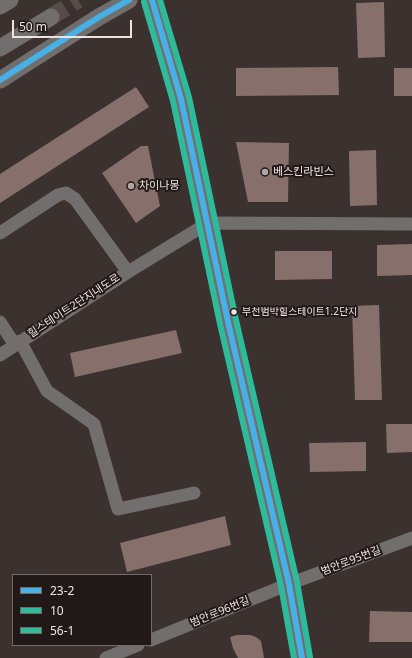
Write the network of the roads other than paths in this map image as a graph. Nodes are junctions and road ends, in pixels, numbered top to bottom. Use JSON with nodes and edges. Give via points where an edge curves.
{"nodes":[{"id":1,"x":10,"y":0,"type":"edge"},
{"id":2,"x":129,"y":0,"type":"edge"},
{"id":3,"x":152,"y":0,"type":"edge"},
{"id":4,"x":0,"y":6,"type":"edge"},
{"id":5,"x":51,"y":17,"type":"tunnel mouth"},
{"id":6,"x":0,"y":48,"type":"edge"},
{"id":7,"x":0,"y":80,"type":"edge"},
{"id":8,"x":208,"y":223,"type":"junction"},
{"id":9,"x":412,"y":224,"type":"edge"},
{"id":10,"x":0,"y":233,"type":"edge"},
{"id":11,"x":128,"y":272,"type":"junction"},
{"id":12,"x":0,"y":322,"type":"edge"},
{"id":13,"x":18,"y":343,"type":"junction"},
{"id":14,"x":0,"y":355,"type":"edge"},
{"id":15,"x":194,"y":493,"type":"dead end"},
{"id":16,"x":412,"y":538,"type":"edge"},
{"id":17,"x":290,"y":584,"type":"junction"},
{"id":18,"x":152,"y":640,"type":"edge"},
{"id":19,"x":136,"y":646,"type":"edge"},
{"id":20,"x":106,"y":658,"type":"edge"},
{"id":21,"x":302,"y":658,"type":"edge"}],
"edges":[{"from":1,"to":4,"type":"street"},
{"from":2,"to":7,"type":"street"},
{"from":3,"to":8,"type":"street","via":[[181,99]]},
{"from":5,"to":6,"type":"street"},
{"from":8,"to":9,"type":"street"},
{"from":8,"to":11,"type":"street","name":"힐스테이트2단지내도로"},
{"from":8,"to":17,"type":"street","via":[[228,322]]},
{"from":10,"to":11,"type":"street","name":"힐스테이트2단지내도로","via":[[58,195],[66,193],[75,199]]},
{"from":11,"to":13,"type":"street","name":"힐스테이트2단지내도로"},
{"from":12,"to":13,"type":"street","name":"힐스테이트2단지내도로"},
{"from":13,"to":14,"type":"street","name":"힐스테이트2단지내도로"},
{"from":13,"to":15,"type":"street","name":"힐스테이트2단지내도로","via":[[47,391],[94,424],[118,509]]},
{"from":16,"to":17,"type":"street","name":"범안로95번길"},
{"from":17,"to":18,"type":"street","name":"범안로96번길"},
{"from":17,"to":21,"type":"street"},
{"from":19,"to":20,"type":"street"}]}
